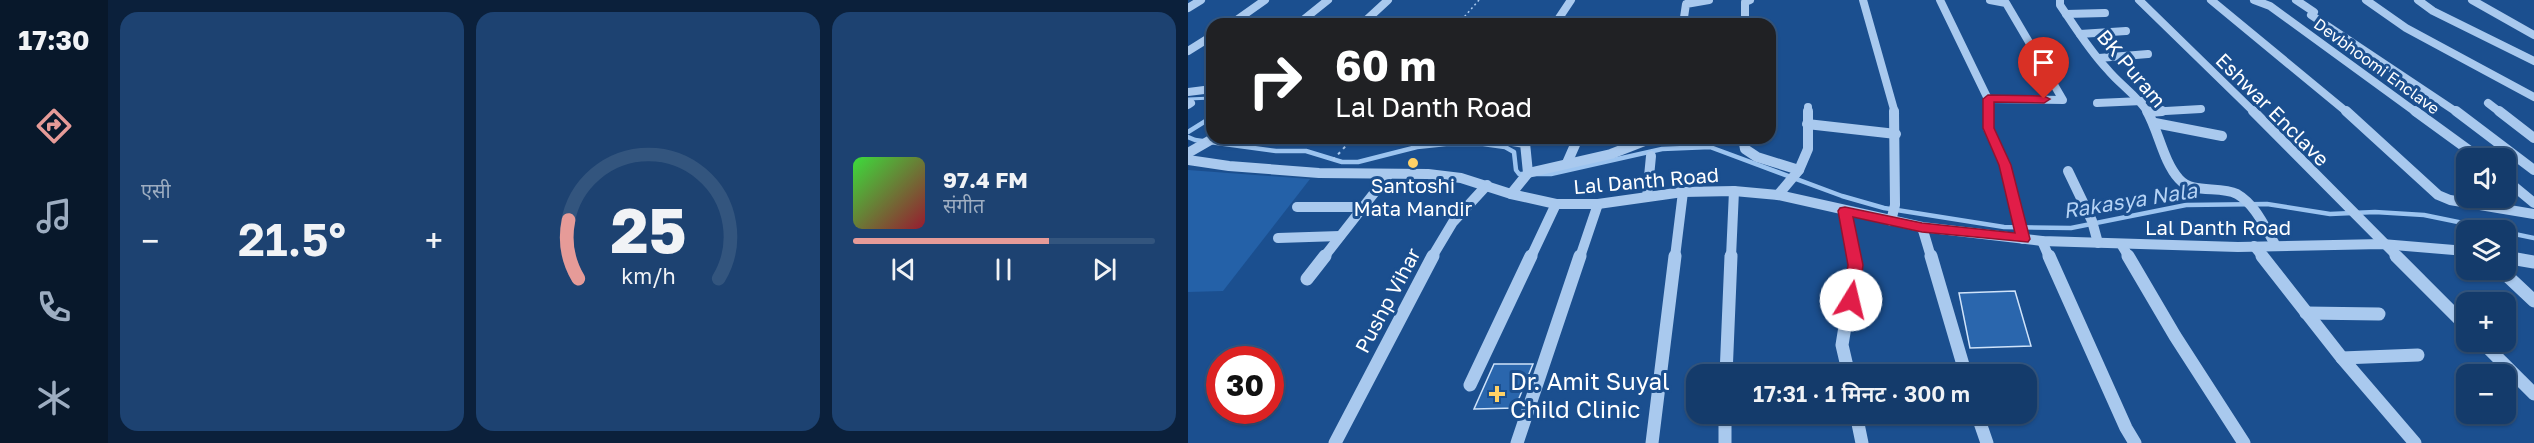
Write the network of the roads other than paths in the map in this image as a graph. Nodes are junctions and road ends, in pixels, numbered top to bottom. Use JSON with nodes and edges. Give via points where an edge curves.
{"nodes":[{"id":1,"x":1202,"y":0,"type":"edge"},
{"id":2,"x":1265,"y":0,"type":"edge"},
{"id":3,"x":1328,"y":0,"type":"edge"},
{"id":4,"x":1388,"y":0,"type":"edge"},
{"id":5,"x":1570,"y":0,"type":"edge"},
{"id":6,"x":1708,"y":0,"type":"edge"},
{"id":7,"x":1750,"y":0,"type":"edge"},
{"id":8,"x":1863,"y":0,"type":"edge"},
{"id":9,"x":1940,"y":0,"type":"edge"},
{"id":10,"x":1990,"y":0,"type":"edge"},
{"id":11,"x":2060,"y":0,"type":"edge"},
{"id":12,"x":2139,"y":0,"type":"edge"},
{"id":13,"x":2211,"y":0,"type":"edge"},
{"id":14,"x":2254,"y":0,"type":"edge"},
{"id":15,"x":2296,"y":0,"type":"edge"},
{"id":16,"x":2366,"y":0,"type":"edge"},
{"id":17,"x":2418,"y":0,"type":"edge"},
{"id":18,"x":2472,"y":0,"type":"edge"},
{"id":19,"x":1188,"y":9,"type":"edge"},
{"id":20,"x":2105,"y":13,"type":"dead end"},
{"id":21,"x":2066,"y":14,"type":"junction"},
{"id":22,"x":1240,"y":18,"type":"edge"},
{"id":23,"x":1306,"y":18,"type":"edge"},
{"id":24,"x":1368,"y":18,"type":"edge"},
{"id":25,"x":1559,"y":18,"type":"edge"},
{"id":26,"x":1684,"y":18,"type":"edge"},
{"id":27,"x":1745,"y":18,"type":"edge"},
{"id":28,"x":2126,"y":31,"type":"dead end"},
{"id":29,"x":2080,"y":34,"type":"junction"},
{"id":30,"x":2534,"y":34,"type":"edge"},
{"id":31,"x":1206,"y":40,"type":"edge"},
{"id":32,"x":1188,"y":51,"type":"edge"},
{"id":33,"x":2148,"y":54,"type":"dead end"},
{"id":34,"x":2098,"y":57,"type":"junction"},
{"id":35,"x":2534,"y":62,"type":"edge"},
{"id":36,"x":1206,"y":90,"type":"edge"},
{"id":37,"x":1188,"y":92,"type":"edge"},
{"id":38,"x":2534,"y":97,"type":"edge"},
{"id":39,"x":1988,"y":99,"type":"junction"},
{"id":40,"x":2142,"y":101,"type":"junction"},
{"id":41,"x":2097,"y":103,"type":"dead end"},
{"id":42,"x":2488,"y":103,"type":"dead end"},
{"id":43,"x":1808,"y":106,"type":"dead end"},
{"id":44,"x":2201,"y":109,"type":"dead end"},
{"id":45,"x":2148,"y":112,"type":"junction"},
{"id":46,"x":2155,"y":123,"type":"junction"},
{"id":47,"x":1807,"y":124,"type":"junction"},
{"id":48,"x":1896,"y":134,"type":"junction"},
{"id":49,"x":2222,"y":136,"type":"dead end"},
{"id":50,"x":2534,"y":138,"type":"edge"},
{"id":51,"x":1206,"y":143,"type":"edge"},
{"id":52,"x":1525,"y":144,"type":"edge"},
{"id":53,"x":1575,"y":144,"type":"edge"},
{"id":54,"x":1643,"y":144,"type":"edge"},
{"id":55,"x":1744,"y":144,"type":"edge"},
{"id":56,"x":2464,"y":148,"type":"edge"},
{"id":57,"x":1188,"y":153,"type":"edge"},
{"id":58,"x":1651,"y":156,"type":"dead end"},
{"id":59,"x":1188,"y":160,"type":"edge"},
{"id":60,"x":1567,"y":164,"type":"junction"},
{"id":61,"x":2534,"y":170,"type":"edge"},
{"id":62,"x":1799,"y":171,"type":"junction"},
{"id":63,"x":2068,"y":171,"type":"dead end"},
{"id":64,"x":1389,"y":174,"type":"junction"},
{"id":65,"x":1525,"y":177,"type":"junction"},
{"id":66,"x":1487,"y":185,"type":"junction"},
{"id":67,"x":2516,"y":188,"type":"edge"},
{"id":68,"x":1734,"y":191,"type":"junction"},
{"id":69,"x":1683,"y":192,"type":"junction"},
{"id":70,"x":1511,"y":194,"type":"junction"},
{"id":71,"x":1778,"y":195,"type":"junction"},
{"id":72,"x":1647,"y":197,"type":"junction"},
{"id":73,"x":2534,"y":203,"type":"edge"},
{"id":74,"x":1556,"y":204,"type":"junction"},
{"id":75,"x":1598,"y":204,"type":"junction"},
{"id":76,"x":1298,"y":207,"type":"dead end"},
{"id":77,"x":1363,"y":207,"type":"junction"},
{"id":78,"x":1845,"y":211,"type":"junction"},
{"id":79,"x":1893,"y":213,"type":"junction"},
{"id":80,"x":2534,"y":214,"type":"edge"},
{"id":81,"x":1922,"y":227,"type":"junction"},
{"id":82,"x":2022,"y":232,"type":"junction"},
{"id":83,"x":1340,"y":236,"type":"junction"},
{"id":84,"x":1278,"y":238,"type":"dead end"},
{"id":85,"x":2042,"y":241,"type":"junction"},
{"id":86,"x":2098,"y":243,"type":"junction"},
{"id":87,"x":2121,"y":244,"type":"junction"},
{"id":88,"x":2382,"y":244,"type":"junction"},
{"id":89,"x":2254,"y":246,"type":"junction"},
{"id":90,"x":2276,"y":246,"type":"junction"},
{"id":91,"x":2456,"y":251,"type":"edge"},
{"id":92,"x":2516,"y":259,"type":"edge"},
{"id":93,"x":2534,"y":262,"type":"edge"},
{"id":94,"x":1307,"y":279,"type":"dead end"},
{"id":95,"x":2512,"y":280,"type":"edge"},
{"id":96,"x":2534,"y":301,"type":"edge"},
{"id":97,"x":2306,"y":314,"type":"junction"},
{"id":98,"x":2379,"y":314,"type":"dead end"},
{"id":99,"x":2456,"y":316,"type":"edge"},
{"id":100,"x":2492,"y":352,"type":"edge"},
{"id":101,"x":2418,"y":356,"type":"dead end"},
{"id":102,"x":2342,"y":358,"type":"junction"},
{"id":103,"x":1726,"y":364,"type":"edge"},
{"id":104,"x":1846,"y":364,"type":"edge"},
{"id":105,"x":1963,"y":364,"type":"edge"},
{"id":106,"x":1470,"y":385,"type":"dead end"},
{"id":107,"x":2534,"y":394,"type":"edge"},
{"id":108,"x":1725,"y":424,"type":"edge"},
{"id":109,"x":1858,"y":424,"type":"edge"},
{"id":110,"x":1980,"y":424,"type":"edge"},
{"id":111,"x":1335,"y":443,"type":"edge"},
{"id":112,"x":1517,"y":443,"type":"edge"},
{"id":113,"x":1652,"y":443,"type":"edge"},
{"id":114,"x":1725,"y":443,"type":"edge"},
{"id":115,"x":1862,"y":443,"type":"edge"},
{"id":116,"x":1987,"y":443,"type":"edge"},
{"id":117,"x":2135,"y":443,"type":"edge"},
{"id":118,"x":2244,"y":443,"type":"edge"},
{"id":119,"x":2415,"y":443,"type":"edge"}],
"edges":[{"from":1,"to":19,"type":"street"},
{"from":2,"to":22,"type":"street"},
{"from":3,"to":23,"type":"street"},
{"from":4,"to":24,"type":"street"},
{"from":5,"to":25,"type":"street"},
{"from":6,"to":26,"type":"street","via":[[1686,4]]},
{"from":7,"to":27,"type":"street","via":[[1745,2]]},
{"from":8,"to":48,"type":"street","via":[[1895,114]]},
{"from":9,"to":39,"type":"street"},
{"from":10,"to":39,"type":"street","via":[[2006,3],[2063,100]]},
{"from":11,"to":21,"type":"street","name":"BK Puram"},
{"from":12,"to":88,"type":"street","name":"Eshwar Enclave"},
{"from":13,"to":80,"type":"street","via":[[2369,130],[2438,195]]},
{"from":14,"to":56,"type":"street","name":"Devbhoomi Enclave","via":[[2270,6]]},
{"from":15,"to":61,"type":"street","via":[[2314,12],[2311,15],[2463,116]]},
{"from":16,"to":38,"type":"street","via":[[2406,28]]},
{"from":17,"to":35,"type":"street"},
{"from":18,"to":30,"type":"street"},
{"from":20,"to":21,"type":"street"},
{"from":21,"to":29,"type":"street","name":"BK Puram"},
{"from":28,"to":29,"type":"street"},
{"from":29,"to":34,"type":"street","name":"BK Puram"},
{"from":31,"to":32,"type":"street"},
{"from":33,"to":34,"type":"street"},
{"from":34,"to":40,"type":"street","name":"BK Puram","via":[[2115,79]]},
{"from":36,"to":37,"type":"street"},
{"from":39,"to":82,"type":"street","via":[[1988,128],[2005,165]]},
{"from":40,"to":41,"type":"street"},
{"from":40,"to":45,"type":"street","name":"BK Puram"},
{"from":42,"to":50,"type":"street"},
{"from":43,"to":47,"type":"street"},
{"from":44,"to":45,"type":"street"},
{"from":45,"to":46,"type":"street","name":"BK Puram"},
{"from":46,"to":49,"type":"street"},
{"from":46,"to":90,"type":"street","name":"BK Puram","via":[[2175,173],[2184,185],[2236,193],[2250,205]]},
{"from":47,"to":48,"type":"street"},
{"from":47,"to":62,"type":"street","via":[[1808,149]]},
{"from":48,"to":79,"type":"street"},
{"from":51,"to":57,"type":"street"},
{"from":52,"to":65,"type":"street"},
{"from":53,"to":60,"type":"street"},
{"from":54,"to":60,"type":"street"},
{"from":55,"to":62,"type":"street","via":[[1757,157]]},
{"from":58,"to":72,"type":"street"},
{"from":59,"to":64,"type":"street","name":"Lal Danth Road","via":[[1319,173]]},
{"from":60,"to":65,"type":"street"},
{"from":62,"to":71,"type":"street"},
{"from":63,"to":86,"type":"street"},
{"from":64,"to":66,"type":"street","name":"Lal Danth Road","via":[[1461,178]]},
{"from":64,"to":77,"type":"street"},
{"from":65,"to":70,"type":"street"},
{"from":66,"to":70,"type":"street","name":"Lal Danth Road"},
{"from":66,"to":111,"type":"street","name":"Pushp Vihar","via":[[1444,237]]},
{"from":67,"to":73,"type":"street"},
{"from":68,"to":69,"type":"street","name":"Lal Danth Road"},
{"from":68,"to":71,"type":"street","name":"Lal Danth Road"},
{"from":68,"to":103,"type":"street"},
{"from":69,"to":72,"type":"street","name":"Lal Danth Road"},
{"from":69,"to":113,"type":"street"},
{"from":70,"to":74,"type":"street","name":"Lal Danth Road"},
{"from":71,"to":78,"type":"street","name":"Lal Danth Road"},
{"from":72,"to":75,"type":"street","name":"Lal Danth Road"},
{"from":74,"to":75,"type":"street","name":"Lal Danth Road"},
{"from":74,"to":106,"type":"street"},
{"from":75,"to":112,"type":"street"},
{"from":76,"to":77,"type":"street"},
{"from":77,"to":83,"type":"street"},
{"from":78,"to":79,"type":"street","name":"Lal Danth Road"},
{"from":78,"to":104,"type":"street","via":[[1855,265],[1842,345]]},
{"from":79,"to":81,"type":"street","name":"Lal Danth Road"},
{"from":81,"to":82,"type":"street","name":"Lal Danth Road"},
{"from":81,"to":105,"type":"street"},
{"from":82,"to":85,"type":"street","name":"Lal Danth Road"},
{"from":83,"to":84,"type":"street"},
{"from":83,"to":94,"type":"street"},
{"from":85,"to":86,"type":"street","name":"Lal Danth Road"},
{"from":85,"to":117,"type":"street"},
{"from":86,"to":87,"type":"street","name":"Lal Danth Road"},
{"from":87,"to":89,"type":"street","name":"Lal Danth Road"},
{"from":87,"to":118,"type":"street"},
{"from":88,"to":90,"type":"street","name":"Lal Danth Road"},
{"from":88,"to":91,"type":"street","name":"Lal Danth Road"},
{"from":88,"to":99,"type":"street","name":"Eshwar Enclave"},
{"from":89,"to":90,"type":"street","name":"Lal Danth Road"},
{"from":89,"to":97,"type":"street"},
{"from":92,"to":93,"type":"street"},
{"from":95,"to":96,"type":"street"},
{"from":97,"to":98,"type":"street"},
{"from":97,"to":102,"type":"street"},
{"from":100,"to":107,"type":"street"},
{"from":101,"to":102,"type":"street"},
{"from":102,"to":119,"type":"street"},
{"from":108,"to":114,"type":"street"},
{"from":109,"to":115,"type":"street"},
{"from":110,"to":116,"type":"street"}]}
